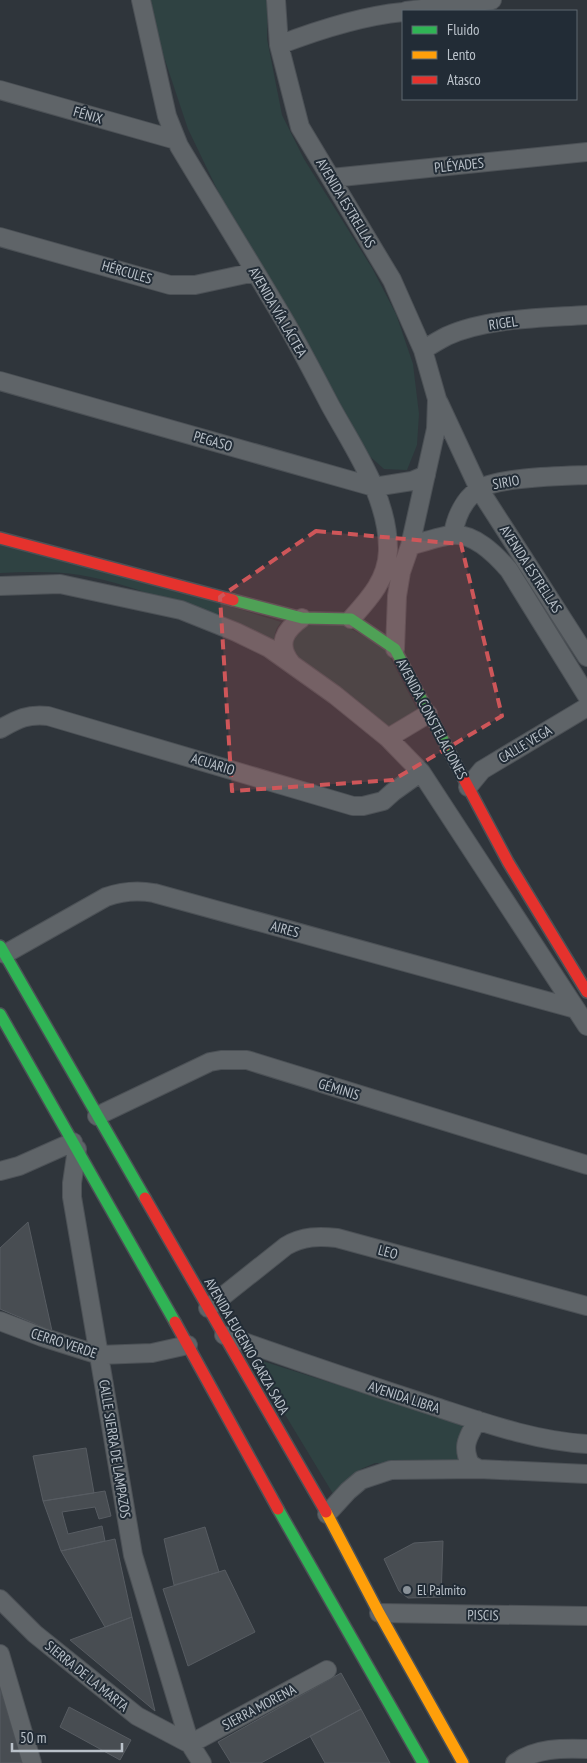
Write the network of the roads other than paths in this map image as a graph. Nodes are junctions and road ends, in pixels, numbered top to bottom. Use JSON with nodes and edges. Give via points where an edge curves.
{"nodes":[{"id":1,"x":276,"y":0,"type":"edge"},
{"id":2,"x":492,"y":0,"type":"edge"},
{"id":3,"x":139,"y":2,"type":"edge"},
{"id":4,"x":413,"y":10,"type":"edge"},
{"id":5,"x":402,"y":11,"type":"edge"},
{"id":6,"x":279,"y":45,"type":"junction"},
{"id":7,"x":0,"y":90,"type":"edge"},
{"id":8,"x":176,"y":140,"type":"junction"},
{"id":9,"x":587,"y":152,"type":"edge"},
{"id":10,"x":331,"y":178,"type":"junction"},
{"id":11,"x":0,"y":237,"type":"edge"},
{"id":12,"x":255,"y":272,"type":"junction"},
{"id":13,"x":587,"y":315,"type":"edge"},
{"id":14,"x":423,"y":350,"type":"junction"},
{"id":15,"x":0,"y":381,"type":"edge"},
{"id":16,"x":437,"y":400,"type":"junction"},
{"id":17,"x":426,"y":475,"type":"junction"},
{"id":18,"x":587,"y":475,"type":"edge"},
{"id":19,"x":374,"y":487,"type":"junction"},
{"id":20,"x":479,"y":489,"type":"junction"},
{"id":21,"x":453,"y":534,"type":"junction"},
{"id":22,"x":0,"y":538,"type":"edge"},
{"id":23,"x":410,"y":546,"type":"junction"},
{"id":24,"x":0,"y":586,"type":"edge"},
{"id":25,"x":302,"y":618,"type":"junction"},
{"id":26,"x":350,"y":618,"type":"junction"},
{"id":27,"x":395,"y":649,"type":"junction"},
{"id":28,"x":587,"y":656,"type":"edge"},
{"id":29,"x":290,"y":663,"type":"junction"},
{"id":30,"x":587,"y":696,"type":"edge"},
{"id":31,"x":587,"y":707,"type":"edge"},
{"id":32,"x":428,"y":714,"type":"junction"},
{"id":33,"x":0,"y":729,"type":"edge"},
{"id":34,"x":388,"y":738,"type":"junction"},
{"id":35,"x":421,"y":772,"type":"junction"},
{"id":36,"x":468,"y":787,"type":"junction"},
{"id":37,"x":2,"y":950,"type":"edge"},
{"id":38,"x":587,"y":992,"type":"edge"},
{"id":39,"x":576,"y":1009,"type":"junction"},
{"id":40,"x":0,"y":1014,"type":"edge"},
{"id":41,"x":587,"y":1026,"type":"edge"},
{"id":42,"x":97,"y":1116,"type":"junction"},
{"id":43,"x":75,"y":1146,"type":"junction"},
{"id":44,"x":587,"y":1165,"type":"edge"},
{"id":45,"x":0,"y":1170,"type":"edge"},
{"id":46,"x":587,"y":1306,"type":"edge"},
{"id":47,"x":208,"y":1308,"type":"junction"},
{"id":48,"x":0,"y":1321,"type":"edge"},
{"id":49,"x":224,"y":1335,"type":"junction"},
{"id":50,"x":188,"y":1345,"type":"junction"},
{"id":51,"x":99,"y":1355,"type":"junction"},
{"id":52,"x":477,"y":1420,"type":"junction"},
{"id":53,"x":587,"y":1444,"type":"edge"},
{"id":54,"x":479,"y":1469,"type":"junction"},
{"id":55,"x":587,"y":1474,"type":"edge"},
{"id":56,"x":326,"y":1514,"type":"junction"},
{"id":57,"x":0,"y":1599,"type":"edge"},
{"id":58,"x":379,"y":1613,"type":"junction"},
{"id":59,"x":587,"y":1616,"type":"edge"},
{"id":60,"x":0,"y":1654,"type":"edge"},
{"id":61,"x":327,"y":1670,"type":"dead end"},
{"id":62,"x":190,"y":1744,"type":"junction"},
{"id":63,"x":587,"y":1749,"type":"edge"},
{"id":64,"x":32,"y":1763,"type":"edge"},
{"id":65,"x":202,"y":1763,"type":"edge"},
{"id":66,"x":423,"y":1763,"type":"edge"},
{"id":67,"x":463,"y":1763,"type":"edge"},
{"id":68,"x":515,"y":1763,"type":"edge"}],
"edges":[{"from":1,"to":6,"type":"street","name":"AVENIDA ESTRELLAS"},
{"from":2,"to":4,"type":"street"},
{"from":3,"to":8,"type":"street","name":"AVENIDA VÍA LÁCTEA"},
{"from":5,"to":6,"type":"street","via":[[328,28]]},
{"from":6,"to":10,"type":"street","name":"AVENIDA ESTRELLAS","via":[[300,127]]},
{"from":7,"to":8,"type":"street","name":"FÉNIX"},
{"from":8,"to":12,"type":"street","name":"AVENIDA VÍA LÁCTEA"},
{"from":9,"to":10,"type":"street","name":"PLÉYADES"},
{"from":10,"to":14,"type":"street","name":"AVENIDA ESTRELLAS","via":[[392,280]]},
{"from":11,"to":12,"type":"street","name":"HÉRCULES","via":[[170,285],[196,285]]},
{"from":12,"to":19,"type":"street","name":"AVENIDA VÍA LÁCTEA"},
{"from":13,"to":14,"type":"street","name":"RIGEL","via":[[528,319],[471,328],[446,336]]},
{"from":14,"to":16,"type":"street","name":"AVENIDA ESTRELLAS"},
{"from":15,"to":19,"type":"street","name":"PEGASO"},
{"from":16,"to":17,"type":"street","name":"AVENIDA ESTRELLAS","via":[[436,429]]},
{"from":16,"to":20,"type":"street","name":"AVENIDA ESTRELLAS"},
{"from":17,"to":19,"type":"street","name":"PEGASO","via":[[412,481]]},
{"from":17,"to":23,"type":"street"},
{"from":18,"to":20,"type":"street","name":"SIRIO","via":[[545,476],[489,484]]},
{"from":19,"to":26,"type":"street","name":"AVENIDA VÍA LÁCTEA","via":[[386,525],[388,551],[385,570],[371,597]]},
{"from":20,"to":21,"type":"street","name":"SIRIO","via":[[459,511]]},
{"from":20,"to":28,"type":"street","name":"AVENIDA ESTRELLAS"},
{"from":21,"to":23,"type":"street"},
{"from":21,"to":30,"type":"street","name":"AVENIDA ESTRELLAS","via":[[484,545],[509,570]]},
{"from":22,"to":25,"type":"main road"},
{"from":23,"to":27,"type":"street","via":[[397,596]]},
{"from":24,"to":29,"type":"street","via":[[60,584],[181,610],[269,648]]},
{"from":25,"to":26,"type":"main road"},
{"from":25,"to":29,"type":"street","via":[[286,632],[283,648]]},
{"from":26,"to":27,"type":"main road","name":"AVENIDA CONSTELACIONES"},
{"from":27,"to":32,"type":"main road","name":"AVENIDA CONSTELACIONES"},
{"from":29,"to":34,"type":"street"},
{"from":31,"to":36,"type":"street","name":"CALLE VEGA","via":[[482,770]]},
{"from":32,"to":34,"type":"street"},
{"from":32,"to":36,"type":"main road","name":"AVENIDA CONSTELACIONES"},
{"from":33,"to":35,"type":"street","name":"ACUARIO","via":[[28,715],[55,718],[353,806],[383,801]]},
{"from":34,"to":35,"type":"street"},
{"from":35,"to":39,"type":"street"},
{"from":36,"to":38,"type":"main road","name":"AVENIDA CONSTELACIONES","via":[[508,862]]},
{"from":37,"to":39,"type":"street","name":"AIRES","via":[[106,897],[142,891]]},
{"from":37,"to":42,"type":"main road","name":"AVENIDA EUGENIO GARZA SADA"},
{"from":39,"to":41,"type":"street"},
{"from":40,"to":43,"type":"main road"},
{"from":42,"to":44,"type":"street","name":"GÉMINIS","via":[[210,1062],[246,1060]]},
{"from":42,"to":47,"type":"main road","name":"AVENIDA EUGENIO GARZA SADA"},
{"from":43,"to":45,"type":"street"},
{"from":43,"to":50,"type":"main road"},
{"from":43,"to":51,"type":"street","name":"CALLE SIERRA DE LAMPAZOS","via":[[72,1197]]},
{"from":46,"to":47,"type":"street","name":"LEO","via":[[320,1236],[296,1240],[286,1246]]},
{"from":47,"to":49,"type":"main road","name":"AVENIDA EUGENIO GARZA SADA"},
{"from":48,"to":51,"type":"street","name":"CERRO VERDE"},
{"from":49,"to":52,"type":"street","name":"AVENIDA LIBRA"},
{"from":49,"to":56,"type":"main road","name":"AVENIDA EUGENIO GARZA SADA"},
{"from":50,"to":51,"type":"street","name":"CERRO VERDE","via":[[152,1353]]},
{"from":50,"to":66,"type":"main road","via":[[305,1559]]},
{"from":51,"to":62,"type":"street","name":"CALLE SIERRA DE LAMPAZOS","via":[[133,1554]]},
{"from":52,"to":53,"type":"street","name":"AVENIDA LIBRA","via":[[553,1440]]},
{"from":52,"to":54,"type":"street","via":[[467,1439],[466,1449],[470,1464]]},
{"from":54,"to":55,"type":"street"},
{"from":54,"to":56,"type":"street","via":[[391,1470],[373,1474],[348,1491]]},
{"from":56,"to":58,"type":"main road","name":"AVENIDA EUGENIO GARZA SADA"},
{"from":57,"to":62,"type":"street","name":"SIERRA DE LA MARTA","via":[[35,1634],[137,1716]]},
{"from":58,"to":59,"type":"street","name":"PISCIS"},
{"from":58,"to":67,"type":"main road","name":"AVENIDA EUGENIO GARZA SADA"},
{"from":60,"to":64,"type":"street"},
{"from":61,"to":62,"type":"street","name":"SIERRA MORENA"},
{"from":62,"to":65,"type":"street","name":"SIERRA DE LA MARTA"},
{"from":63,"to":68,"type":"street","via":[[543,1750]]}]}
